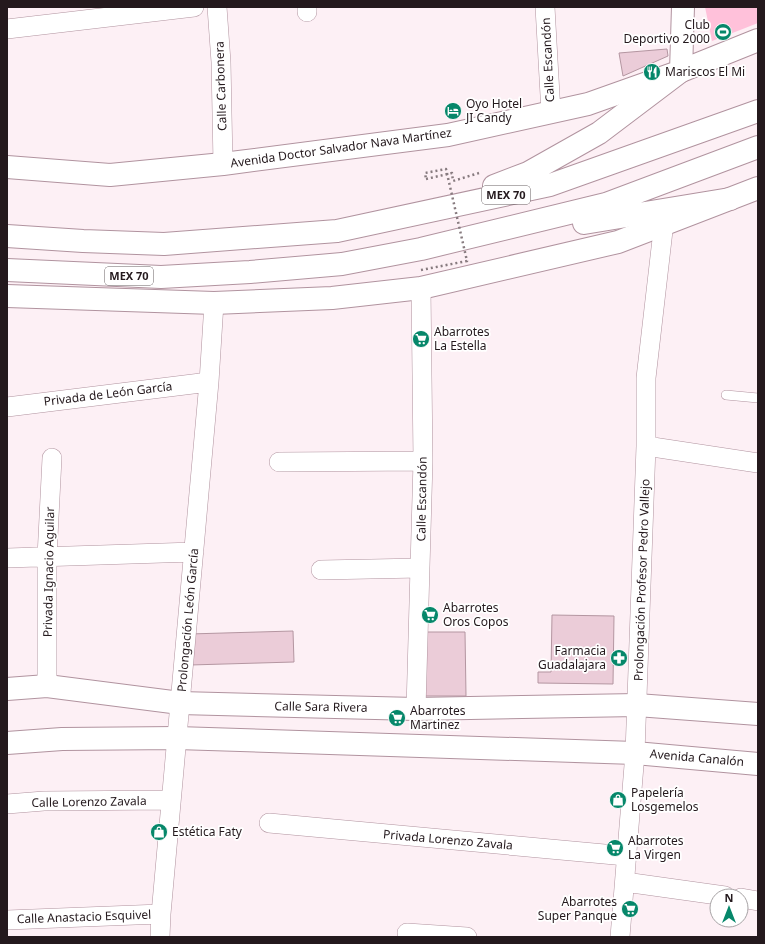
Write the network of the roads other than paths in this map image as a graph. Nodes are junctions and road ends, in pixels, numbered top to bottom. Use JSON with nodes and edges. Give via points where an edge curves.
{"nodes":[{"id":1,"x":194,"y":7,"type":"edge"},
{"id":2,"x":217,"y":7,"type":"edge"},
{"id":3,"x":545,"y":7,"type":"edge"},
{"id":4,"x":683,"y":7,"type":"edge"},
{"id":5,"x":7,"y":29,"type":"edge"},
{"id":6,"x":758,"y":40,"type":"edge"},
{"id":7,"x":681,"y":71,"type":"junction"},
{"id":8,"x":758,"y":112,"type":"edge"},
{"id":9,"x":551,"y":113,"type":"junction"},
{"id":10,"x":758,"y":147,"type":"edge"},
{"id":11,"x":223,"y":164,"type":"junction"},
{"id":12,"x":7,"y":167,"type":"edge"},
{"id":13,"x":58,"y":171,"type":"junction"},
{"id":14,"x":7,"y":180,"type":"edge"},
{"id":15,"x":758,"y":188,"type":"edge"},
{"id":16,"x":730,"y":199,"type":"junction"},
{"id":17,"x":428,"y":212,"type":"junction"},
{"id":18,"x":664,"y":222,"type":"junction"},
{"id":19,"x":7,"y":236,"type":"edge"},
{"id":20,"x":421,"y":269,"type":"junction"},
{"id":21,"x":7,"y":270,"type":"edge"},
{"id":22,"x":7,"y":296,"type":"edge"},
{"id":23,"x":214,"y":303,"type":"junction"},
{"id":24,"x":209,"y":382,"type":"junction"},
{"id":25,"x":726,"y":395,"type":"dead end"},
{"id":26,"x":758,"y":398,"type":"edge"},
{"id":27,"x":7,"y":407,"type":"edge"},
{"id":28,"x":646,"y":446,"type":"junction"},
{"id":29,"x":52,"y":458,"type":"dead end"},
{"id":30,"x":423,"y":461,"type":"junction"},
{"id":31,"x":279,"y":462,"type":"dead end"},
{"id":32,"x":758,"y":463,"type":"edge"},
{"id":33,"x":194,"y":552,"type":"junction"},
{"id":34,"x":48,"y":557,"type":"junction"},
{"id":35,"x":7,"y":558,"type":"edge"},
{"id":36,"x":420,"y":568,"type":"junction"},
{"id":37,"x":321,"y":570,"type":"dead end"},
{"id":38,"x":47,"y":686,"type":"junction"},
{"id":39,"x":7,"y":690,"type":"edge"},
{"id":40,"x":180,"y":703,"type":"junction"},
{"id":41,"x":637,"y":705,"type":"junction"},
{"id":42,"x":416,"y":709,"type":"junction"},
{"id":43,"x":758,"y":714,"type":"edge"},
{"id":44,"x":177,"y":738,"type":"junction"},
{"id":45,"x":7,"y":744,"type":"edge"},
{"id":46,"x":635,"y":752,"type":"junction"},
{"id":47,"x":758,"y":764,"type":"edge"},
{"id":48,"x":171,"y":800,"type":"junction"},
{"id":49,"x":7,"y":804,"type":"edge"},
{"id":50,"x":269,"y":824,"type":"dead end"},
{"id":51,"x":626,"y":856,"type":"junction"},
{"id":52,"x":625,"y":882,"type":"junction"},
{"id":53,"x":709,"y":894,"type":"edge"},
{"id":54,"x":161,"y":914,"type":"junction"},
{"id":55,"x":7,"y":920,"type":"edge"},
{"id":56,"x":407,"y":933,"type":"dead end"},
{"id":57,"x":160,"y":937,"type":"edge"},
{"id":58,"x":467,"y":937,"type":"edge"},
{"id":59,"x":620,"y":937,"type":"edge"}],
"edges":[{"from":1,"to":5,"type":"street"},
{"from":2,"to":11,"type":"street","name":"Calle Carbonera"},
{"from":3,"to":9,"type":"street","name":"Calle Escandón"},
{"from":4,"to":7,"type":"main road"},
{"from":6,"to":7,"type":"main road","name":"Avenida Doctor Salvador Nava Martínez"},
{"from":7,"to":9,"type":"main road","name":"Avenida Doctor Salvador Nava Martínez","via":[[588,104]]},
{"from":7,"to":17,"type":"main road","via":[[599,134],[528,173]]},
{"from":8,"to":17,"type":"main road","number":"MEX 70","via":[[550,185]]},
{"from":9,"to":11,"type":"main road","name":"Avenida Doctor Salvador Nava Martínez","via":[[448,135]]},
{"from":10,"to":20,"type":"main road","number":"MEX 70"},
{"from":11,"to":13,"type":"main road","name":"Avenida Doctor Salvador Nava Martínez","via":[[110,176]]},
{"from":12,"to":13,"type":"main road","name":"Avenida Doctor Salvador Nava Martínez"},
{"from":13,"to":14,"type":"main road"},
{"from":15,"to":16,"type":"main road"},
{"from":16,"to":18,"type":"main road"},
{"from":16,"to":20,"type":"main road"},
{"from":17,"to":19,"type":"main road","number":"MEX 70","via":[[338,231],[164,244],[83,242]]},
{"from":18,"to":20,"type":"main road","via":[[618,242]]},
{"from":18,"to":28,"type":"street","name":"Prolongación Profesor Pedro Vallejo","via":[[646,378]]},
{"from":20,"to":21,"type":"main road","number":"MEX 70","via":[[342,264],[161,277]]},
{"from":20,"to":23,"type":"main road","via":[[332,298]]},
{"from":20,"to":30,"type":"street","name":"Calle Escandón"},
{"from":22,"to":23,"type":"main road"},
{"from":23,"to":24,"type":"street","name":"Prolongación León García"},
{"from":24,"to":27,"type":"street","name":"Privada de León García"},
{"from":24,"to":33,"type":"street","name":"Prolongación León García"},
{"from":25,"to":26,"type":"lane"},
{"from":28,"to":32,"type":"street"},
{"from":28,"to":41,"type":"street","name":"Prolongación Profesor Pedro Vallejo"},
{"from":29,"to":34,"type":"street","name":"Privada Ignacio Aguilar"},
{"from":30,"to":31,"type":"street"},
{"from":30,"to":36,"type":"street","name":"Calle Escandón"},
{"from":33,"to":34,"type":"street"},
{"from":33,"to":40,"type":"street","name":"Prolongación León García"},
{"from":34,"to":35,"type":"street"},
{"from":34,"to":38,"type":"street","name":"Privada Ignacio Aguilar"},
{"from":36,"to":37,"type":"street"},
{"from":36,"to":42,"type":"street","name":"Calle Escandón"},
{"from":38,"to":39,"type":"main road","name":"Calle Sara Rivera"},
{"from":38,"to":40,"type":"main road","name":"Calle Sara Rivera"},
{"from":40,"to":42,"type":"main road","name":"Calle Sara Rivera"},
{"from":40,"to":44,"type":"street","name":"Prolongación León García"},
{"from":41,"to":42,"type":"main road","name":"Calle Sara Rivera"},
{"from":41,"to":43,"type":"main road"},
{"from":41,"to":46,"type":"street","name":"Prolongación Profesor Pedro Vallejo"},
{"from":44,"to":45,"type":"main road","via":[[62,739]]},
{"from":44,"to":46,"type":"main road"},
{"from":44,"to":48,"type":"street","name":"Prolongación León García"},
{"from":46,"to":47,"type":"main road","name":"Avenida Canalón"},
{"from":46,"to":51,"type":"street","name":"Prolongación Profesor Pedro Vallejo"},
{"from":48,"to":49,"type":"street","name":"Calle Lorenzo Zavala"},
{"from":48,"to":54,"type":"street","name":"Prolongación León García"},
{"from":50,"to":51,"type":"street","name":"Privada Lorenzo Zavala"},
{"from":51,"to":52,"type":"street","name":"Prolongación Profesor Pedro Vallejo"},
{"from":52,"to":53,"type":"street"},
{"from":52,"to":59,"type":"street","name":"Prolongación Profesor Pedro Vallejo"},
{"from":54,"to":55,"type":"street","name":"Calle Anastacio Esquivel"},
{"from":54,"to":57,"type":"street","name":"Prolongación León García"},
{"from":56,"to":58,"type":"street"}]}
